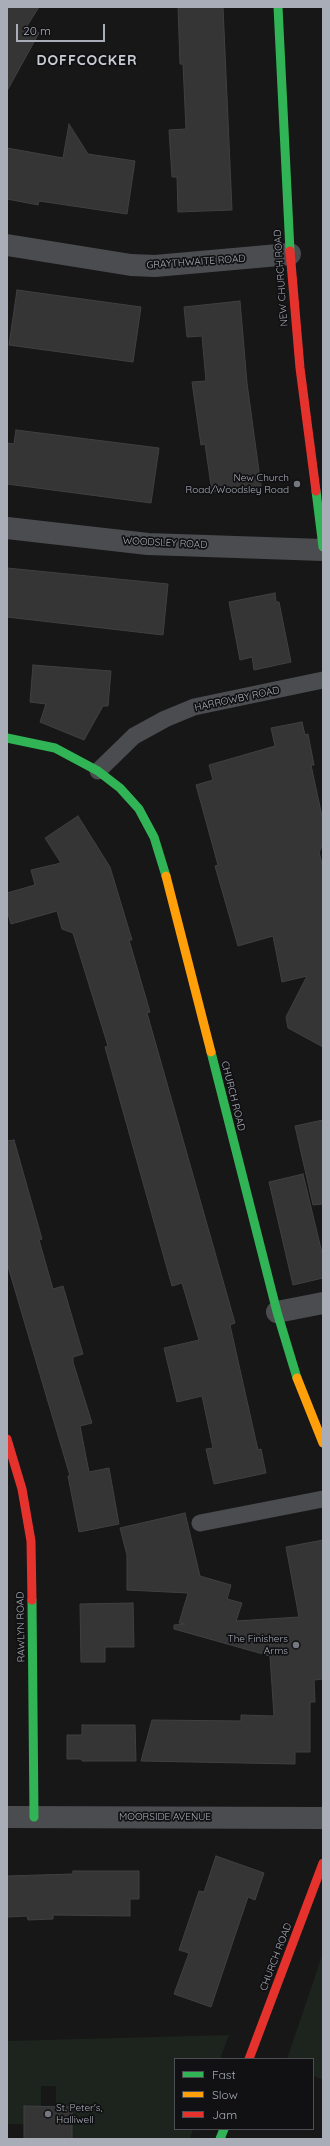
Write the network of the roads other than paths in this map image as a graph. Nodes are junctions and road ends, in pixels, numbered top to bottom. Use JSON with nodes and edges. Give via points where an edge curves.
{"nodes":[{"id":1,"x":278,"y":7,"type":"edge"},
{"id":2,"x":7,"y":245,"type":"edge"},
{"id":3,"x":290,"y":254,"type":"junction"},
{"id":4,"x":315,"y":431,"type":"edge"},
{"id":5,"x":7,"y":528,"type":"edge"},
{"id":6,"x":323,"y":546,"type":"edge"},
{"id":7,"x":323,"y":550,"type":"edge"},
{"id":8,"x":323,"y":680,"type":"edge"},
{"id":9,"x":7,"y":738,"type":"edge"},
{"id":10,"x":98,"y":771,"type":"junction"},
{"id":11,"x":323,"y":1303,"type":"edge"},
{"id":12,"x":277,"y":1312,"type":"junction"},
{"id":13,"x":7,"y":1439,"type":"edge"},
{"id":14,"x":323,"y":1443,"type":"edge"},
{"id":15,"x":323,"y":1499,"type":"edge"},
{"id":16,"x":200,"y":1523,"type":"dead end"},
{"id":17,"x":7,"y":1817,"type":"edge"},
{"id":18,"x":34,"y":1817,"type":"junction"},
{"id":19,"x":323,"y":1818,"type":"edge"},
{"id":20,"x":323,"y":1863,"type":"edge"},
{"id":21,"x":249,"y":2058,"type":"edge"}],
"edges":[{"from":1,"to":3,"type":"street","name":"NEW CHURCH ROAD"},
{"from":2,"to":3,"type":"street","name":"GRAYTHWAITE ROAD","via":[[132,265],[155,266]]},
{"from":3,"to":4,"type":"street","name":"NEW CHURCH ROAD"},
{"from":4,"to":6,"type":"street","name":"NEW CHURCH ROAD"},
{"from":5,"to":7,"type":"street","name":"WOODSLEY ROAD","via":[[148,544]]},
{"from":8,"to":10,"type":"lane","name":"HARROWBY ROAD","via":[[194,707],[134,736]]},
{"from":9,"to":10,"type":"street","name":"CHURCH ROAD","via":[[55,748]]},
{"from":10,"to":12,"type":"street","name":"CHURCH ROAD","via":[[120,788],[139,809],[154,837]]},
{"from":11,"to":12,"type":"street"},
{"from":12,"to":14,"type":"street","name":"CHURCH ROAD","via":[[299,1384]]},
{"from":13,"to":18,"type":"street","name":"RAWLYN ROAD","via":[[22,1490],[31,1541]]},
{"from":15,"to":16,"type":"lane"},
{"from":17,"to":18,"type":"street","name":"MOORSIDE AVENUE"},
{"from":18,"to":19,"type":"street","name":"MOORSIDE AVENUE"},
{"from":20,"to":21,"type":"street","name":"CHURCH ROAD"}]}
